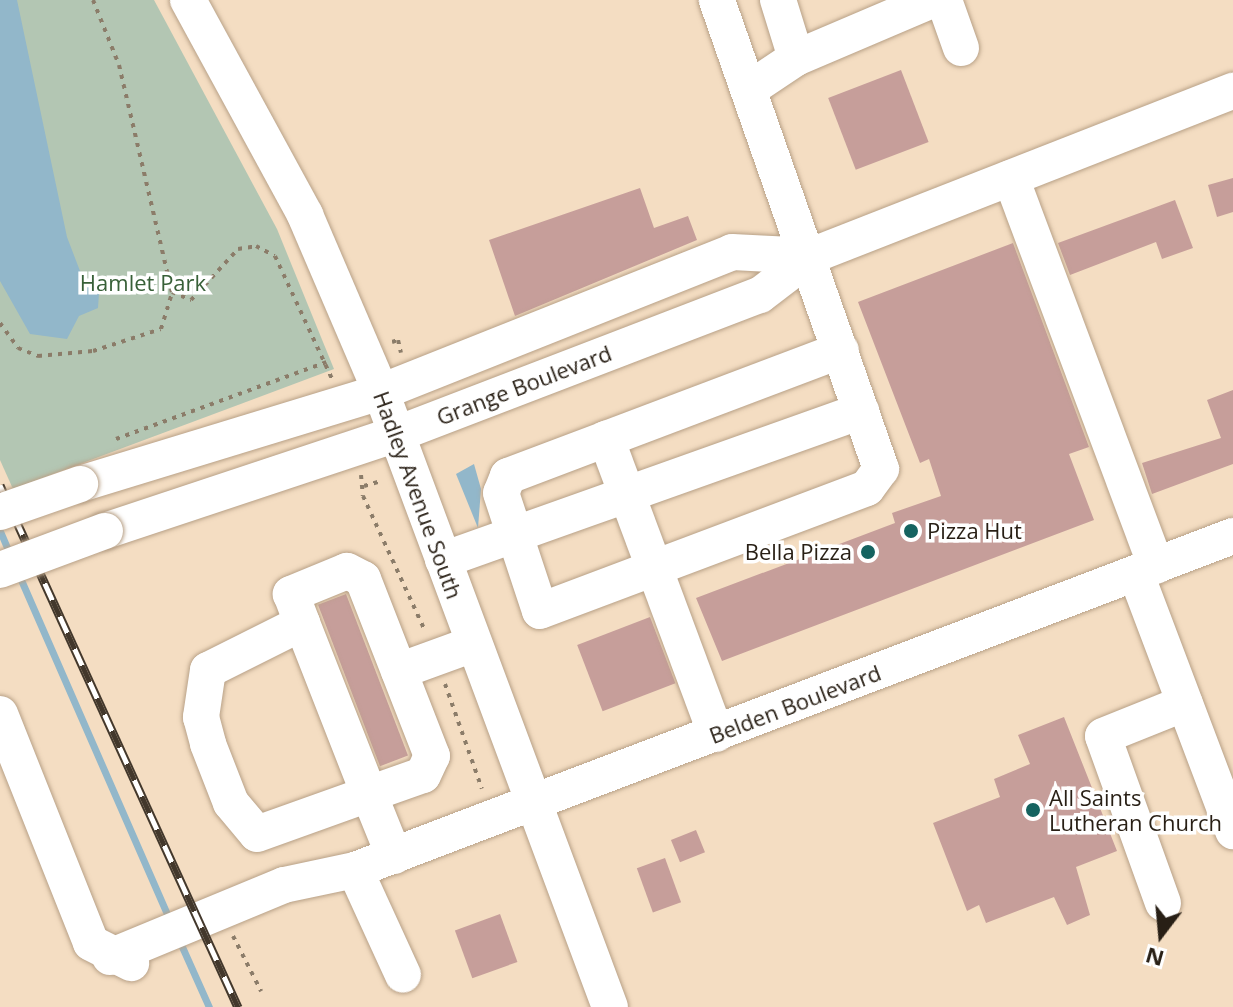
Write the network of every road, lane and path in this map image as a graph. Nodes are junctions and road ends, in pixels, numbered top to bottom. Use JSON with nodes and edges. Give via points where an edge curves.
{"nodes":[{"id":1,"x":93,"y":0,"type":"edge"},
{"id":2,"x":188,"y":0,"type":"edge"},
{"id":3,"x":717,"y":0,"type":"edge"},
{"id":4,"x":778,"y":0,"type":"edge"},
{"id":5,"x":932,"y":0,"type":"edge"},
{"id":6,"x":944,"y":0,"type":"edge"},
{"id":7,"x":961,"y":48,"type":"dead end"},
{"id":8,"x":796,"y":58,"type":"junction"},
{"id":9,"x":751,"y":88,"type":"junction"},
{"id":10,"x":1233,"y":91,"type":"edge"},
{"id":11,"x":1011,"y":178,"type":"junction"},
{"id":12,"x":811,"y":256,"type":"junction"},
{"id":13,"x":172,"y":292,"type":"junction"},
{"id":14,"x":0,"y":323,"type":"edge"},
{"id":15,"x":841,"y":350,"type":"junction"},
{"id":16,"x":381,"y":392,"type":"junction"},
{"id":17,"x":340,"y":405,"type":"junction"},
{"id":18,"x":861,"y":411,"type":"junction"},
{"id":19,"x":397,"y":434,"type":"junction"},
{"id":20,"x":606,"y":439,"type":"junction"},
{"id":21,"x":353,"y":448,"type":"junction"},
{"id":22,"x":628,"y":497,"type":"junction"},
{"id":23,"x":0,"y":512,"type":"edge"},
{"id":24,"x":1233,"y":536,"type":"edge"},
{"id":25,"x":514,"y":539,"type":"junction"},
{"id":26,"x":443,"y":560,"type":"junction"},
{"id":27,"x":653,"y":565,"type":"junction"},
{"id":28,"x":0,"y":570,"type":"edge"},
{"id":29,"x":1146,"y":570,"type":"junction"},
{"id":30,"x":302,"y":623,"type":"junction"},
{"id":31,"x":473,"y":644,"type":"junction"},
{"id":32,"x":436,"y":657,"type":"junction"},
{"id":33,"x":399,"y":671,"type":"junction"},
{"id":34,"x":1185,"y":703,"type":"junction"},
{"id":35,"x":0,"y":714,"type":"edge"},
{"id":36,"x":716,"y":734,"type":"junction"},
{"id":37,"x":369,"y":794,"type":"junction"},
{"id":38,"x":531,"y":804,"type":"junction"},
{"id":39,"x":494,"y":818,"type":"junction"},
{"id":40,"x":1233,"y":831,"type":"edge"},
{"id":41,"x":394,"y":856,"type":"junction"},
{"id":42,"x":355,"y":870,"type":"junction"},
{"id":43,"x":1163,"y":903,"type":"dead end"},
{"id":44,"x":230,"y":930,"type":"junction"},
{"id":45,"x":110,"y":957,"type":"junction"},
{"id":46,"x":403,"y":975,"type":"dead end"},
{"id":47,"x":261,"y":991,"type":"dead end"},
{"id":48,"x":610,"y":1007,"type":"edge"}],
"edges":[{"from":1,"to":13,"type":"path","via":[[119,65]]},
{"from":2,"to":16,"type":"street","name":"Hadley Avenue South","via":[[305,215]]},
{"from":3,"to":9,"type":"street"},
{"from":4,"to":8,"type":"street"},
{"from":5,"to":8,"type":"street"},
{"from":6,"to":7,"type":"street"},
{"from":8,"to":9,"type":"street"},
{"from":9,"to":12,"type":"street"},
{"from":10,"to":11,"type":"street","name":"Grange Boulevard"},
{"from":11,"to":12,"type":"street","name":"Grange Boulevard"},
{"from":11,"to":29,"type":"street"},
{"from":12,"to":15,"type":"street"},
{"from":12,"to":16,"type":"street","name":"Grange Boulevard","via":[[732,252]]},
{"from":12,"to":19,"type":"street","name":"Grange Boulevard","via":[[760,295]]},
{"from":13,"to":14,"type":"path","via":[[161,329],[93,351],[38,356],[18,348]]},
{"from":13,"to":17,"type":"path","via":[[191,300],[238,249],[256,246],[275,256],[324,353]]},
{"from":15,"to":18,"type":"street"},
{"from":15,"to":20,"type":"street"},
{"from":16,"to":17,"type":"street","name":"Grange Boulevard"},
{"from":16,"to":19,"type":"street","name":"Hadley Avenue South"},
{"from":17,"to":23,"type":"street","name":"Grange Boulevard","bridge":true},
{"from":18,"to":22,"type":"street"},
{"from":18,"to":27,"type":"street","via":[[881,469],[867,488]]},
{"from":19,"to":21,"type":"street","name":"Grange Boulevard"},
{"from":19,"to":26,"type":"street","name":"Hadley Avenue South"},
{"from":20,"to":22,"type":"street"},
{"from":20,"to":25,"type":"street","via":[[508,476],[501,493]]},
{"from":21,"to":28,"type":"street","name":"Grange Boulevard","bridge":true},
{"from":21,"to":32,"type":"path","via":[[363,496]]},
{"from":22,"to":25,"type":"street"},
{"from":22,"to":27,"type":"street"},
{"from":24,"to":29,"type":"street","name":"Belden Boulevard"},
{"from":25,"to":26,"type":"street"},
{"from":25,"to":27,"type":"street","via":[[540,611]]},
{"from":26,"to":31,"type":"street","name":"Hadley Avenue South"},
{"from":27,"to":36,"type":"street"},
{"from":29,"to":34,"type":"street"},
{"from":29,"to":36,"type":"street","name":"Belden Boulevard"},
{"from":30,"to":33,"type":"street","via":[[291,594],[347,571],[355,575]]},
{"from":30,"to":37,"type":"street"},
{"from":30,"to":37,"type":"street","via":[[219,659],[202,684],[208,744],[231,803],[257,834]]},
{"from":31,"to":32,"type":"street"},
{"from":31,"to":38,"type":"street","name":"Hadley Avenue South"},
{"from":32,"to":33,"type":"street"},
{"from":32,"to":39,"type":"path"},
{"from":33,"to":37,"type":"street","via":[[432,756],[423,775]]},
{"from":34,"to":40,"type":"street"},
{"from":34,"to":43,"type":"street","via":[[1103,736]]},
{"from":35,"to":45,"type":"street","via":[[91,943]]},
{"from":36,"to":38,"type":"street","name":"Belden Boulevard"},
{"from":37,"to":41,"type":"street"},
{"from":38,"to":39,"type":"street","name":"Belden Boulevard"},
{"from":38,"to":48,"type":"street","name":"Hadley Avenue South"},
{"from":39,"to":41,"type":"street","name":"Belden Boulevard"},
{"from":41,"to":42,"type":"street","name":"Belden Boulevard"},
{"from":42,"to":44,"type":"street","name":"Belden Boulevard"},
{"from":42,"to":45,"type":"street","name":"Belden Boulevard","via":[[284,885]]},
{"from":42,"to":46,"type":"street"},
{"from":44,"to":45,"type":"street","name":"Belden Boulevard","via":[[139,966]]},
{"from":44,"to":47,"type":"path"}]}
